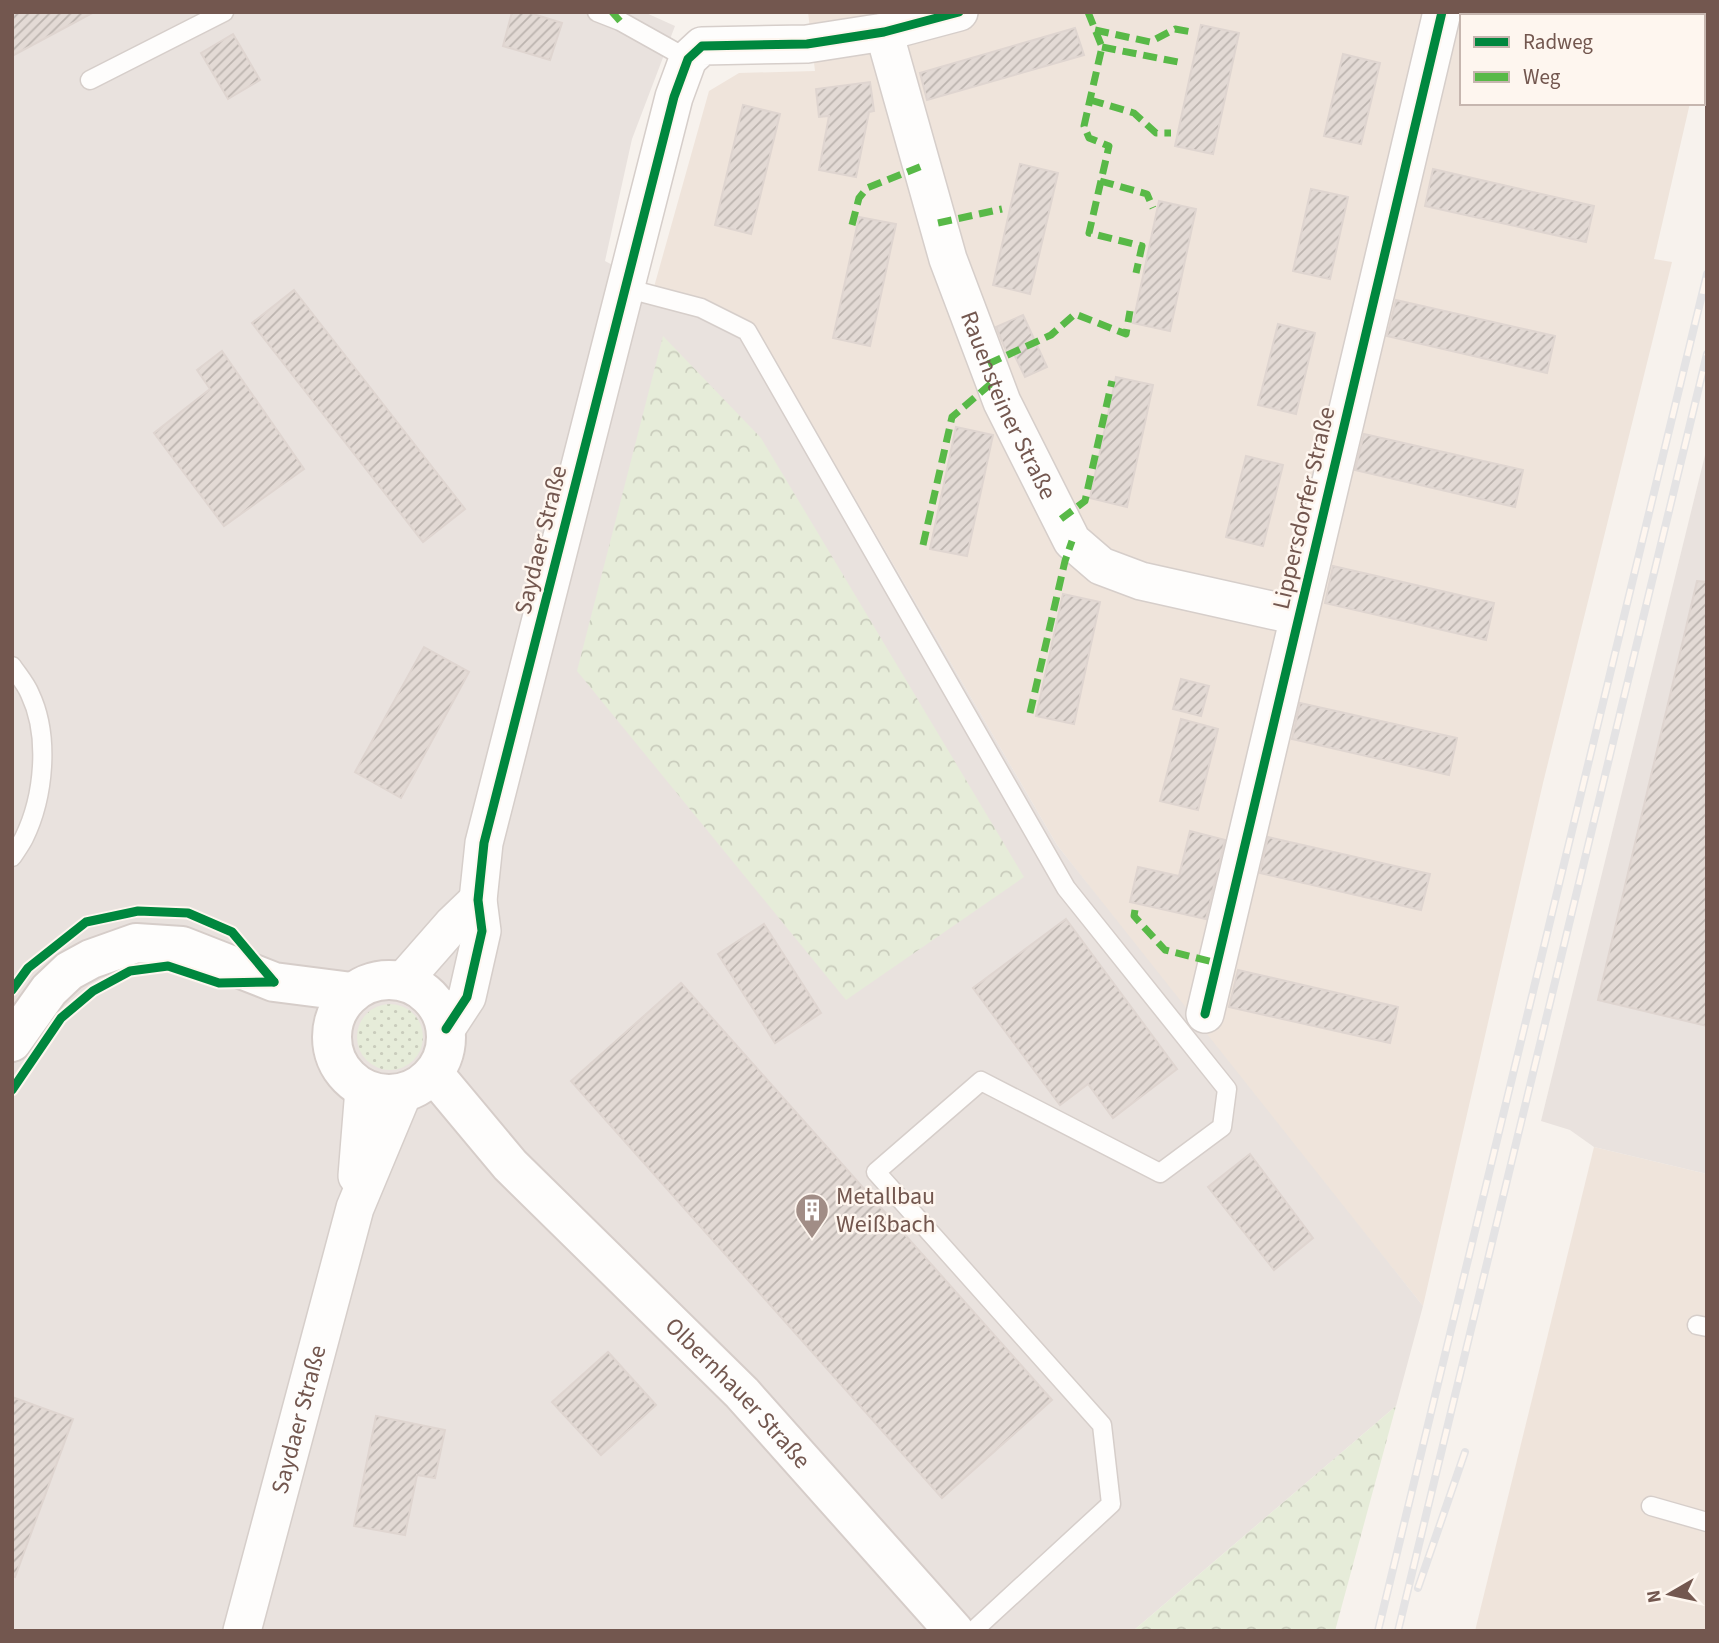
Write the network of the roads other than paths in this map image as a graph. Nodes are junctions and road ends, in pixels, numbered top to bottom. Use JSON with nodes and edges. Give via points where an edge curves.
{"nodes":[{"id":1,"x":224,"y":12,"type":"edge"},
{"id":2,"x":597,"y":12,"type":"edge"},
{"id":3,"x":959,"y":12,"type":"edge"},
{"id":4,"x":1442,"y":12,"type":"edge"},
{"id":5,"x":884,"y":32,"type":"junction"},
{"id":6,"x":688,"y":59,"type":"junction"},
{"id":7,"x":90,"y":80,"type":"dead end"},
{"id":8,"x":625,"y":289,"type":"junction"},
{"id":9,"x":1298,"y":616,"type":"junction"},
{"id":10,"x":12,"y":666,"type":"edge"},
{"id":11,"x":12,"y":857,"type":"edge"},
{"id":12,"x":478,"y":900,"type":"junction"},
{"id":13,"x":403,"y":981,"type":"junction"},
{"id":14,"x":343,"y":1008,"type":"junction"},
{"id":15,"x":1205,"y":1014,"type":"dead end"},
{"id":16,"x":446,"y":1029,"type":"junction"},
{"id":17,"x":12,"y":1042,"type":"edge"},
{"id":18,"x":416,"y":1086,"type":"junction"},
{"id":19,"x":364,"y":1089,"type":"junction"},
{"id":20,"x":355,"y":1208,"type":"junction"},
{"id":21,"x":1651,"y":1506,"type":"dead end"},
{"id":22,"x":1707,"y":1522,"type":"edge"},
{"id":23,"x":242,"y":1631,"type":"edge"},
{"id":24,"x":954,"y":1631,"type":"edge"},
{"id":25,"x":973,"y":1631,"type":"edge"}],
"edges":[{"from":1,"to":7,"type":"lane"},
{"from":2,"to":6,"type":"lane"},
{"from":3,"to":5,"type":"street"},
{"from":4,"to":9,"type":"street","name":"Lippersdorfer Straße"},
{"from":5,"to":6,"type":"street","via":[[807,44],[702,46]]},
{"from":5,"to":9,"type":"street","name":"Rauensteiner Straße","via":[[948,259],[1002,402],[1072,541],[1101,566],[1141,581]]},
{"from":6,"to":8,"type":"street","name":"Saydaer Straße"},
{"from":8,"to":12,"type":"street","name":"Saydaer Straße","via":[[484,843]]},
{"from":8,"to":25,"type":"lane","via":[[702,308],[747,331],[1066,888],[1227,1089],[1222,1127],[1160,1173],[981,1081],[876,1172],[1102,1425],[1111,1504]]},
{"from":9,"to":15,"type":"street","name":"Lippersdorfer Straße"},
{"from":10,"to":11,"type":"lane","via":[[30,693],[43,747],[37,800]]},
{"from":12,"to":13,"type":"street"},
{"from":12,"to":16,"type":"street","name":"Saydaer Straße","via":[[482,931],[467,997]]},
{"from":13,"to":14,"type":"street","via":[[368,983]]},
{"from":13,"to":16,"type":"street","via":[[433,999]]},
{"from":14,"to":17,"type":"street","via":[[182,946],[136,943],[69,971],[49,990]]},
{"from":14,"to":19,"type":"street","via":[[331,1043],[348,1078]]},
{"from":16,"to":18,"type":"street","via":[[441,1062]]},
{"from":18,"to":19,"type":"street","via":[[383,1095]]},
{"from":18,"to":20,"type":"street","name":"Saydaer Straße"},
{"from":18,"to":24,"type":"street","name":"Olbernhauer Straße","via":[[510,1165],[742,1393]]},
{"from":19,"to":20,"type":"street","name":"Saydaer Straße"},
{"from":20,"to":23,"type":"street","name":"Saydaer Straße"},
{"from":21,"to":22,"type":"lane"}]}
